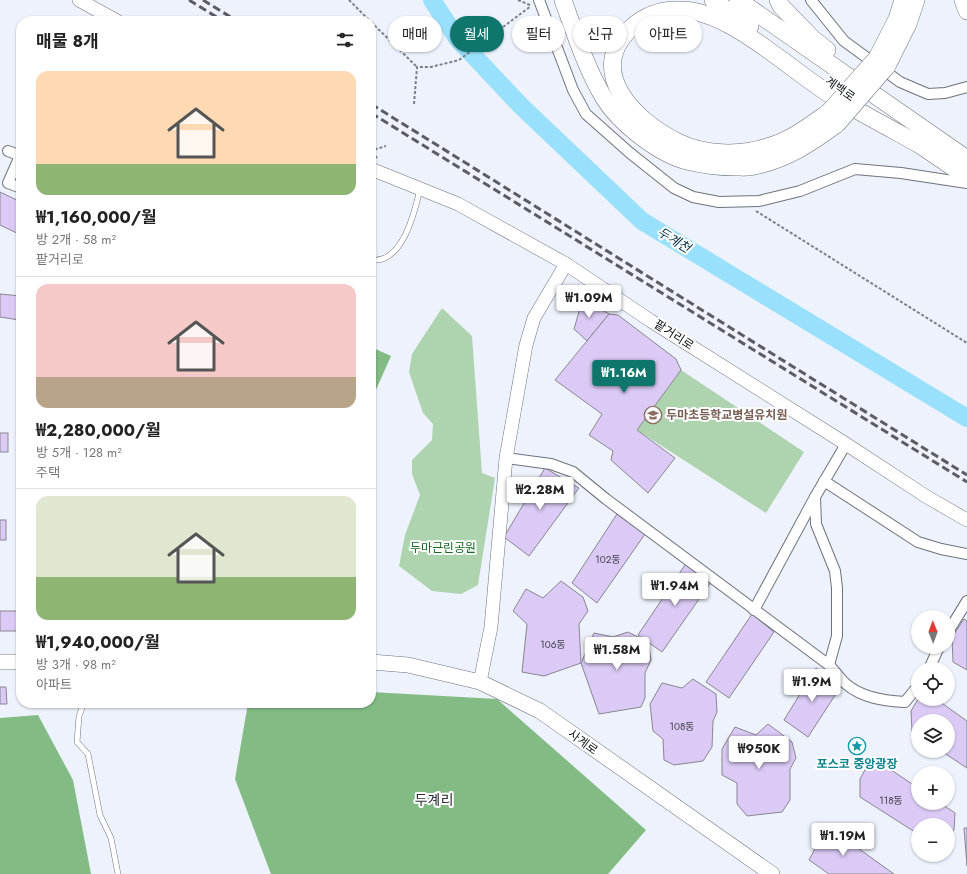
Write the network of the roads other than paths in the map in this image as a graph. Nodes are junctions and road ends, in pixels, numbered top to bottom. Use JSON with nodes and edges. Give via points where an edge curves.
{"nodes":[{"id":1,"x":79,"y":0,"type":"edge"},
{"id":2,"x":563,"y":0,"type":"edge"},
{"id":3,"x":713,"y":0,"type":"edge"},
{"id":4,"x":738,"y":0,"type":"edge"},
{"id":5,"x":778,"y":0,"type":"edge"},
{"id":6,"x":811,"y":0,"type":"edge"},
{"id":7,"x":903,"y":0,"type":"edge"},
{"id":8,"x":916,"y":0,"type":"edge"},
{"id":9,"x":963,"y":0,"type":"edge"},
{"id":10,"x":535,"y":3,"type":"edge"},
{"id":11,"x":967,"y":11,"type":"edge"},
{"id":12,"x":108,"y":16,"type":"edge"},
{"id":13,"x":882,"y":62,"type":"junction"},
{"id":14,"x":967,"y":87,"type":"edge"},
{"id":15,"x":882,"y":100,"type":"junction"},
{"id":16,"x":833,"y":118,"type":"junction"},
{"id":17,"x":922,"y":146,"type":"junction"},
{"id":18,"x":8,"y":151,"type":"dead end"},
{"id":19,"x":16,"y":154,"type":"edge"},
{"id":20,"x":967,"y":159,"type":"edge"},
{"id":21,"x":16,"y":165,"type":"edge"},
{"id":22,"x":376,"y":171,"type":"edge"},
{"id":23,"x":967,"y":178,"type":"edge"},
{"id":24,"x":967,"y":183,"type":"edge"},
{"id":25,"x":16,"y":186,"type":"edge"},
{"id":26,"x":420,"y":189,"type":"junction"},
{"id":27,"x":376,"y":259,"type":"edge"},
{"id":28,"x":566,"y":264,"type":"junction"},
{"id":29,"x":846,"y":444,"type":"junction"},
{"id":30,"x":506,"y":458,"type":"junction"},
{"id":31,"x":824,"y":481,"type":"junction"},
{"id":32,"x":815,"y":497,"type":"junction"},
{"id":33,"x":967,"y":520,"type":"edge"},
{"id":34,"x":967,"y":554,"type":"edge"},
{"id":35,"x":967,"y":601,"type":"edge"},
{"id":36,"x":754,"y":610,"type":"junction"},
{"id":37,"x":955,"y":621,"type":"edge"},
{"id":38,"x":0,"y":662,"type":"edge"},
{"id":39,"x":16,"y":662,"type":"edge"},
{"id":40,"x":376,"y":662,"type":"edge"},
{"id":41,"x":829,"y":665,"type":"junction"},
{"id":42,"x":480,"y":682,"type":"junction"},
{"id":43,"x":911,"y":695,"type":"edge"},
{"id":44,"x":82,"y":708,"type":"edge"},
{"id":45,"x":118,"y":874,"type":"edge"},
{"id":46,"x":772,"y":874,"type":"edge"}],
"edges":[{"from":1,"to":12,"type":"street"},
{"from":2,"to":16,"type":"highway","via":[[587,64],[604,99],[626,125],[657,147],[686,161],[718,167],[753,167],[785,157],[804,147]]},
{"from":3,"to":17,"type":"highway","name":"계백로"},
{"from":4,"to":15,"type":"highway","name":"계백로"},
{"from":5,"to":15,"type":"highway","via":[[813,39],[855,72]]},
{"from":6,"to":14,"type":"street","via":[[844,41],[900,82],[928,94],[945,93]]},
{"from":7,"to":13,"type":"highway"},
{"from":8,"to":13,"type":"highway","via":[[906,30]]},
{"from":9,"to":11,"type":"highway"},
{"from":10,"to":24,"type":"street","via":[[586,114],[674,188],[693,197],[719,202],[760,201],[800,191],[855,169]]},
{"from":13,"to":16,"type":"highway","bridge":true},
{"from":15,"to":20,"type":"highway","name":"계백로"},
{"from":16,"to":17,"type":"highway","via":[[768,147],[740,153],[708,151],[679,143],[650,126],[628,106],[617,88],[613,69],[615,50],[626,33],[638,21],[649,15],[667,10],[705,14],[722,21],[833,96]]},
{"from":17,"to":23,"type":"highway","name":"계백로"},
{"from":18,"to":19,"type":"street"},
{"from":21,"to":25,"type":"street","via":[[8,183]]},
{"from":22,"to":26,"type":"street","name":"팥거리로"},
{"from":26,"to":27,"type":"lane","via":[[412,219],[400,244],[387,256]]},
{"from":26,"to":28,"type":"street","name":"팥거리로","via":[[458,204]]},
{"from":28,"to":29,"type":"street","name":"팥거리로"},
{"from":28,"to":30,"type":"street","via":[[534,318],[526,345]]},
{"from":29,"to":31,"type":"street"},
{"from":29,"to":33,"type":"street","name":"팥거리로"},
{"from":30,"to":36,"type":"street","via":[[551,464],[573,472]]},
{"from":30,"to":42,"type":"street","via":[[491,627]]},
{"from":31,"to":32,"type":"street"},
{"from":31,"to":34,"type":"street","via":[[918,542]]},
{"from":32,"to":36,"type":"street"},
{"from":32,"to":41,"type":"street","via":[[816,524],[835,571],[837,588],[837,636]]},
{"from":35,"to":37,"type":"street"},
{"from":36,"to":41,"type":"street"},
{"from":38,"to":39,"type":"main road"},
{"from":40,"to":42,"type":"main road","name":"사계로","via":[[408,665]]},
{"from":41,"to":43,"type":"street","via":[[846,685],[863,694],[886,701],[905,702]]},
{"from":42,"to":46,"type":"main road","name":"사계로","via":[[540,711]]},
{"from":44,"to":45,"type":"lane","via":[[77,742],[88,754],[100,815],[111,838]]}]}
